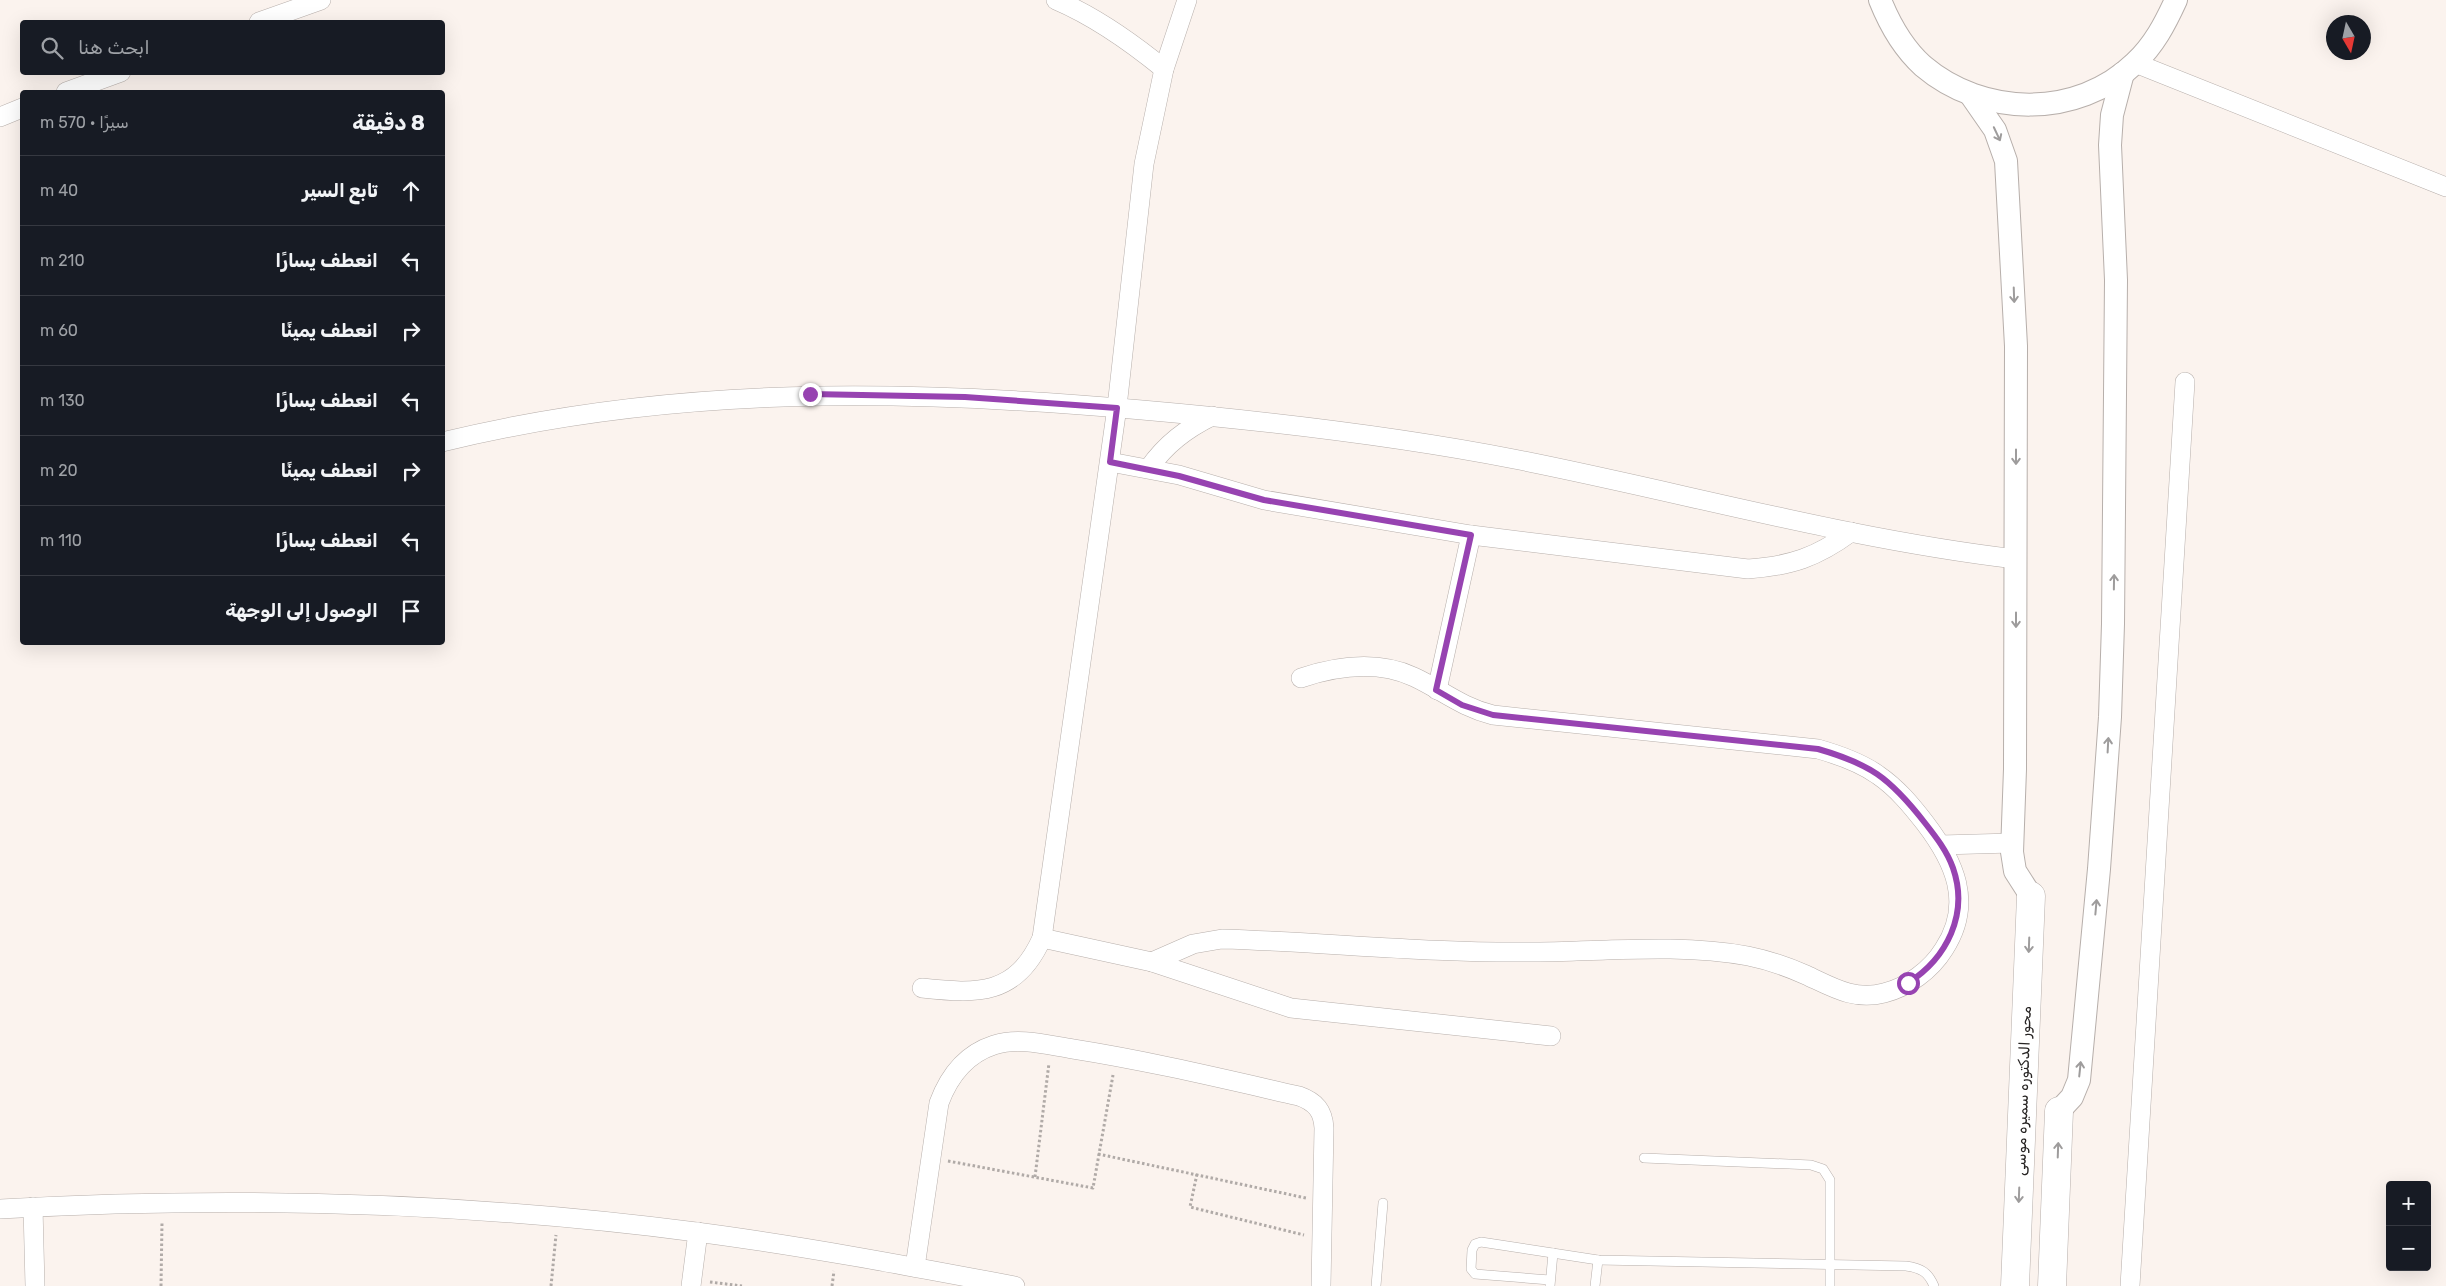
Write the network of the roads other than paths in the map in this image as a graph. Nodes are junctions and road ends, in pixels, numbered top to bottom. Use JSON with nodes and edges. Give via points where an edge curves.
{"nodes":[{"id":1,"x":321,"y":0,"type":"edge"},
{"id":2,"x":1056,"y":0,"type":"edge"},
{"id":3,"x":1187,"y":0,"type":"edge"},
{"id":4,"x":1880,"y":0,"type":"edge"},
{"id":5,"x":2176,"y":0,"type":"edge"},
{"id":6,"x":265,"y":20,"type":"edge"},
{"id":7,"x":2129,"y":68,"type":"junction"},
{"id":8,"x":1164,"y":69,"type":"junction"},
{"id":9,"x":113,"y":75,"type":"edge"},
{"id":10,"x":72,"y":90,"type":"edge"},
{"id":11,"x":1970,"y":94,"type":"junction"},
{"id":12,"x":20,"y":109,"type":"edge"},
{"id":13,"x":0,"y":116,"type":"edge"},
{"id":14,"x":2446,"y":187,"type":"edge"},
{"id":15,"x":2186,"y":382,"type":"dead end"},
{"id":16,"x":1117,"y":408,"type":"junction"},
{"id":17,"x":1212,"y":416,"type":"junction"},
{"id":18,"x":445,"y":441,"type":"edge"},
{"id":19,"x":1110,"y":462,"type":"junction"},
{"id":20,"x":1149,"y":468,"type":"junction"},
{"id":21,"x":1851,"y":532,"type":"junction"},
{"id":22,"x":1471,"y":535,"type":"junction"},
{"id":23,"x":2016,"y":558,"type":"junction"},
{"id":24,"x":1301,"y":678,"type":"dead end"},
{"id":25,"x":1436,"y":690,"type":"junction"},
{"id":26,"x":2012,"y":843,"type":"junction"},
{"id":27,"x":1942,"y":845,"type":"junction"},
{"id":28,"x":2031,"y":896,"type":"joint"},
{"id":29,"x":1042,"y":938,"type":"junction"},
{"id":30,"x":1152,"y":962,"type":"junction"},
{"id":31,"x":922,"y":988,"type":"dead end"},
{"id":32,"x":1551,"y":1036,"type":"dead end"},
{"id":33,"x":2059,"y":1111,"type":"joint"},
{"id":34,"x":1644,"y":1158,"type":"dead end"},
{"id":35,"x":1383,"y":1203,"type":"dead end"},
{"id":36,"x":33,"y":1207,"type":"junction"},
{"id":37,"x":0,"y":1209,"type":"edge"},
{"id":38,"x":698,"y":1232,"type":"junction"},
{"id":39,"x":1552,"y":1253,"type":"junction"},
{"id":40,"x":1598,"y":1260,"type":"junction"},
{"id":41,"x":1829,"y":1265,"type":"junction"},
{"id":42,"x":915,"y":1267,"type":"junction"},
{"id":43,"x":691,"y":1283,"type":"edge"},
{"id":44,"x":1550,"y":1283,"type":"edge"},
{"id":45,"x":35,"y":1286,"type":"edge"},
{"id":46,"x":1015,"y":1286,"type":"edge"},
{"id":47,"x":1321,"y":1286,"type":"edge"},
{"id":48,"x":1376,"y":1286,"type":"edge"},
{"id":49,"x":1595,"y":1286,"type":"edge"},
{"id":50,"x":1830,"y":1286,"type":"edge"},
{"id":51,"x":1934,"y":1286,"type":"edge"},
{"id":52,"x":2015,"y":1286,"type":"edge"},
{"id":53,"x":2052,"y":1286,"type":"edge"},
{"id":54,"x":2130,"y":1286,"type":"edge"}],
"edges":[{"from":1,"to":6,"type":"street"},
{"from":2,"to":8,"type":"street","via":[[1120,35]]},
{"from":3,"to":8,"type":"street"},
{"from":4,"to":11,"type":"street","via":[[1904,45],[1923,65],[1945,82]]},
{"from":5,"to":7,"type":"street","via":[[2152,44]]},
{"from":7,"to":11,"type":"street","via":[[2076,98],[2049,104],[1995,102]]},
{"from":7,"to":14,"type":"street"},
{"from":33,"to":7,"type":"street","one_way":true,"via":[[2072,1097],[2080,1070],[2105,793],[2115,531],[2116,280],[2110,130]]},
{"from":8,"to":16,"type":"street","via":[[1144,164]]},
{"from":9,"to":10,"type":"street"},
{"from":11,"to":23,"type":"street","one_way":true,"via":[[1995,130],[2006,161],[2016,346]]},
{"from":12,"to":13,"type":"street"},
{"from":15,"to":54,"type":"street"},
{"from":16,"to":17,"type":"street"},
{"from":16,"to":18,"type":"street","via":[[876,394],[745,397],[614,410]]},
{"from":16,"to":19,"type":"street"},
{"from":17,"to":20,"type":"street","via":[[1177,437]]},
{"from":17,"to":21,"type":"street","via":[[1337,430],[1517,459]]},
{"from":19,"to":20,"type":"street"},
{"from":19,"to":29,"type":"street"},
{"from":20,"to":22,"type":"street","via":[[1264,500]]},
{"from":21,"to":22,"type":"street","via":[[1828,549],[1803,560],[1776,567],[1748,569]]},
{"from":21,"to":23,"type":"street","via":[[1945,550]]},
{"from":22,"to":25,"type":"street"},
{"from":23,"to":26,"type":"street","one_way":true},
{"from":24,"to":25,"type":"street","via":[[1338,668],[1376,667],[1413,677]]},
{"from":25,"to":27,"type":"street","via":[[1462,705],[1493,715],[1818,749],[1839,755],[1865,767],[1894,788],[1910,803]]},
{"from":26,"to":27,"type":"street"},
{"from":26,"to":28,"type":"street","via":[[2015,871]]},
{"from":27,"to":30,"type":"street","via":[[1957,881],[1958,908],[1952,934],[1939,957],[1925,971],[1896,990],[1882,994],[1868,996],[1841,992],[1792,969],[1751,956],[1664,950],[1492,951],[1222,939],[1193,944]]},
{"from":28,"to":52,"type":"main road","name":"محور الدكتوره سميره موسى","one_way":true},
{"from":29,"to":30,"type":"street"},
{"from":29,"to":31,"type":"street","via":[[1018,973],[994,987],[967,992]]},
{"from":30,"to":32,"type":"street","via":[[1291,1008]]},
{"from":53,"to":33,"type":"main road","one_way":true},
{"from":34,"to":41,"type":"lane","via":[[1823,1168],[1830,1180]]},
{"from":35,"to":48,"type":"lane"},
{"from":36,"to":37,"type":"street"},
{"from":36,"to":38,"type":"street","via":[[163,1203],[366,1204],[558,1217]]},
{"from":36,"to":45,"type":"street"},
{"from":38,"to":42,"type":"street"},
{"from":38,"to":43,"type":"street"},
{"from":39,"to":40,"type":"lane"},
{"from":39,"to":44,"type":"lane"},
{"from":39,"to":44,"type":"lane","via":[[1482,1242],[1475,1244],[1472,1250],[1471,1269],[1475,1274]]},
{"from":40,"to":41,"type":"lane"},
{"from":40,"to":49,"type":"lane"},
{"from":41,"to":50,"type":"lane"},
{"from":41,"to":51,"type":"lane","via":[[1919,1267],[1929,1275]]},
{"from":42,"to":46,"type":"street"},
{"from":42,"to":47,"type":"street","via":[[939,1103],[944,1090],[959,1067],[982,1050],[1022,1041],[1116,1056],[1299,1096],[1313,1102],[1323,1120]]}]}
